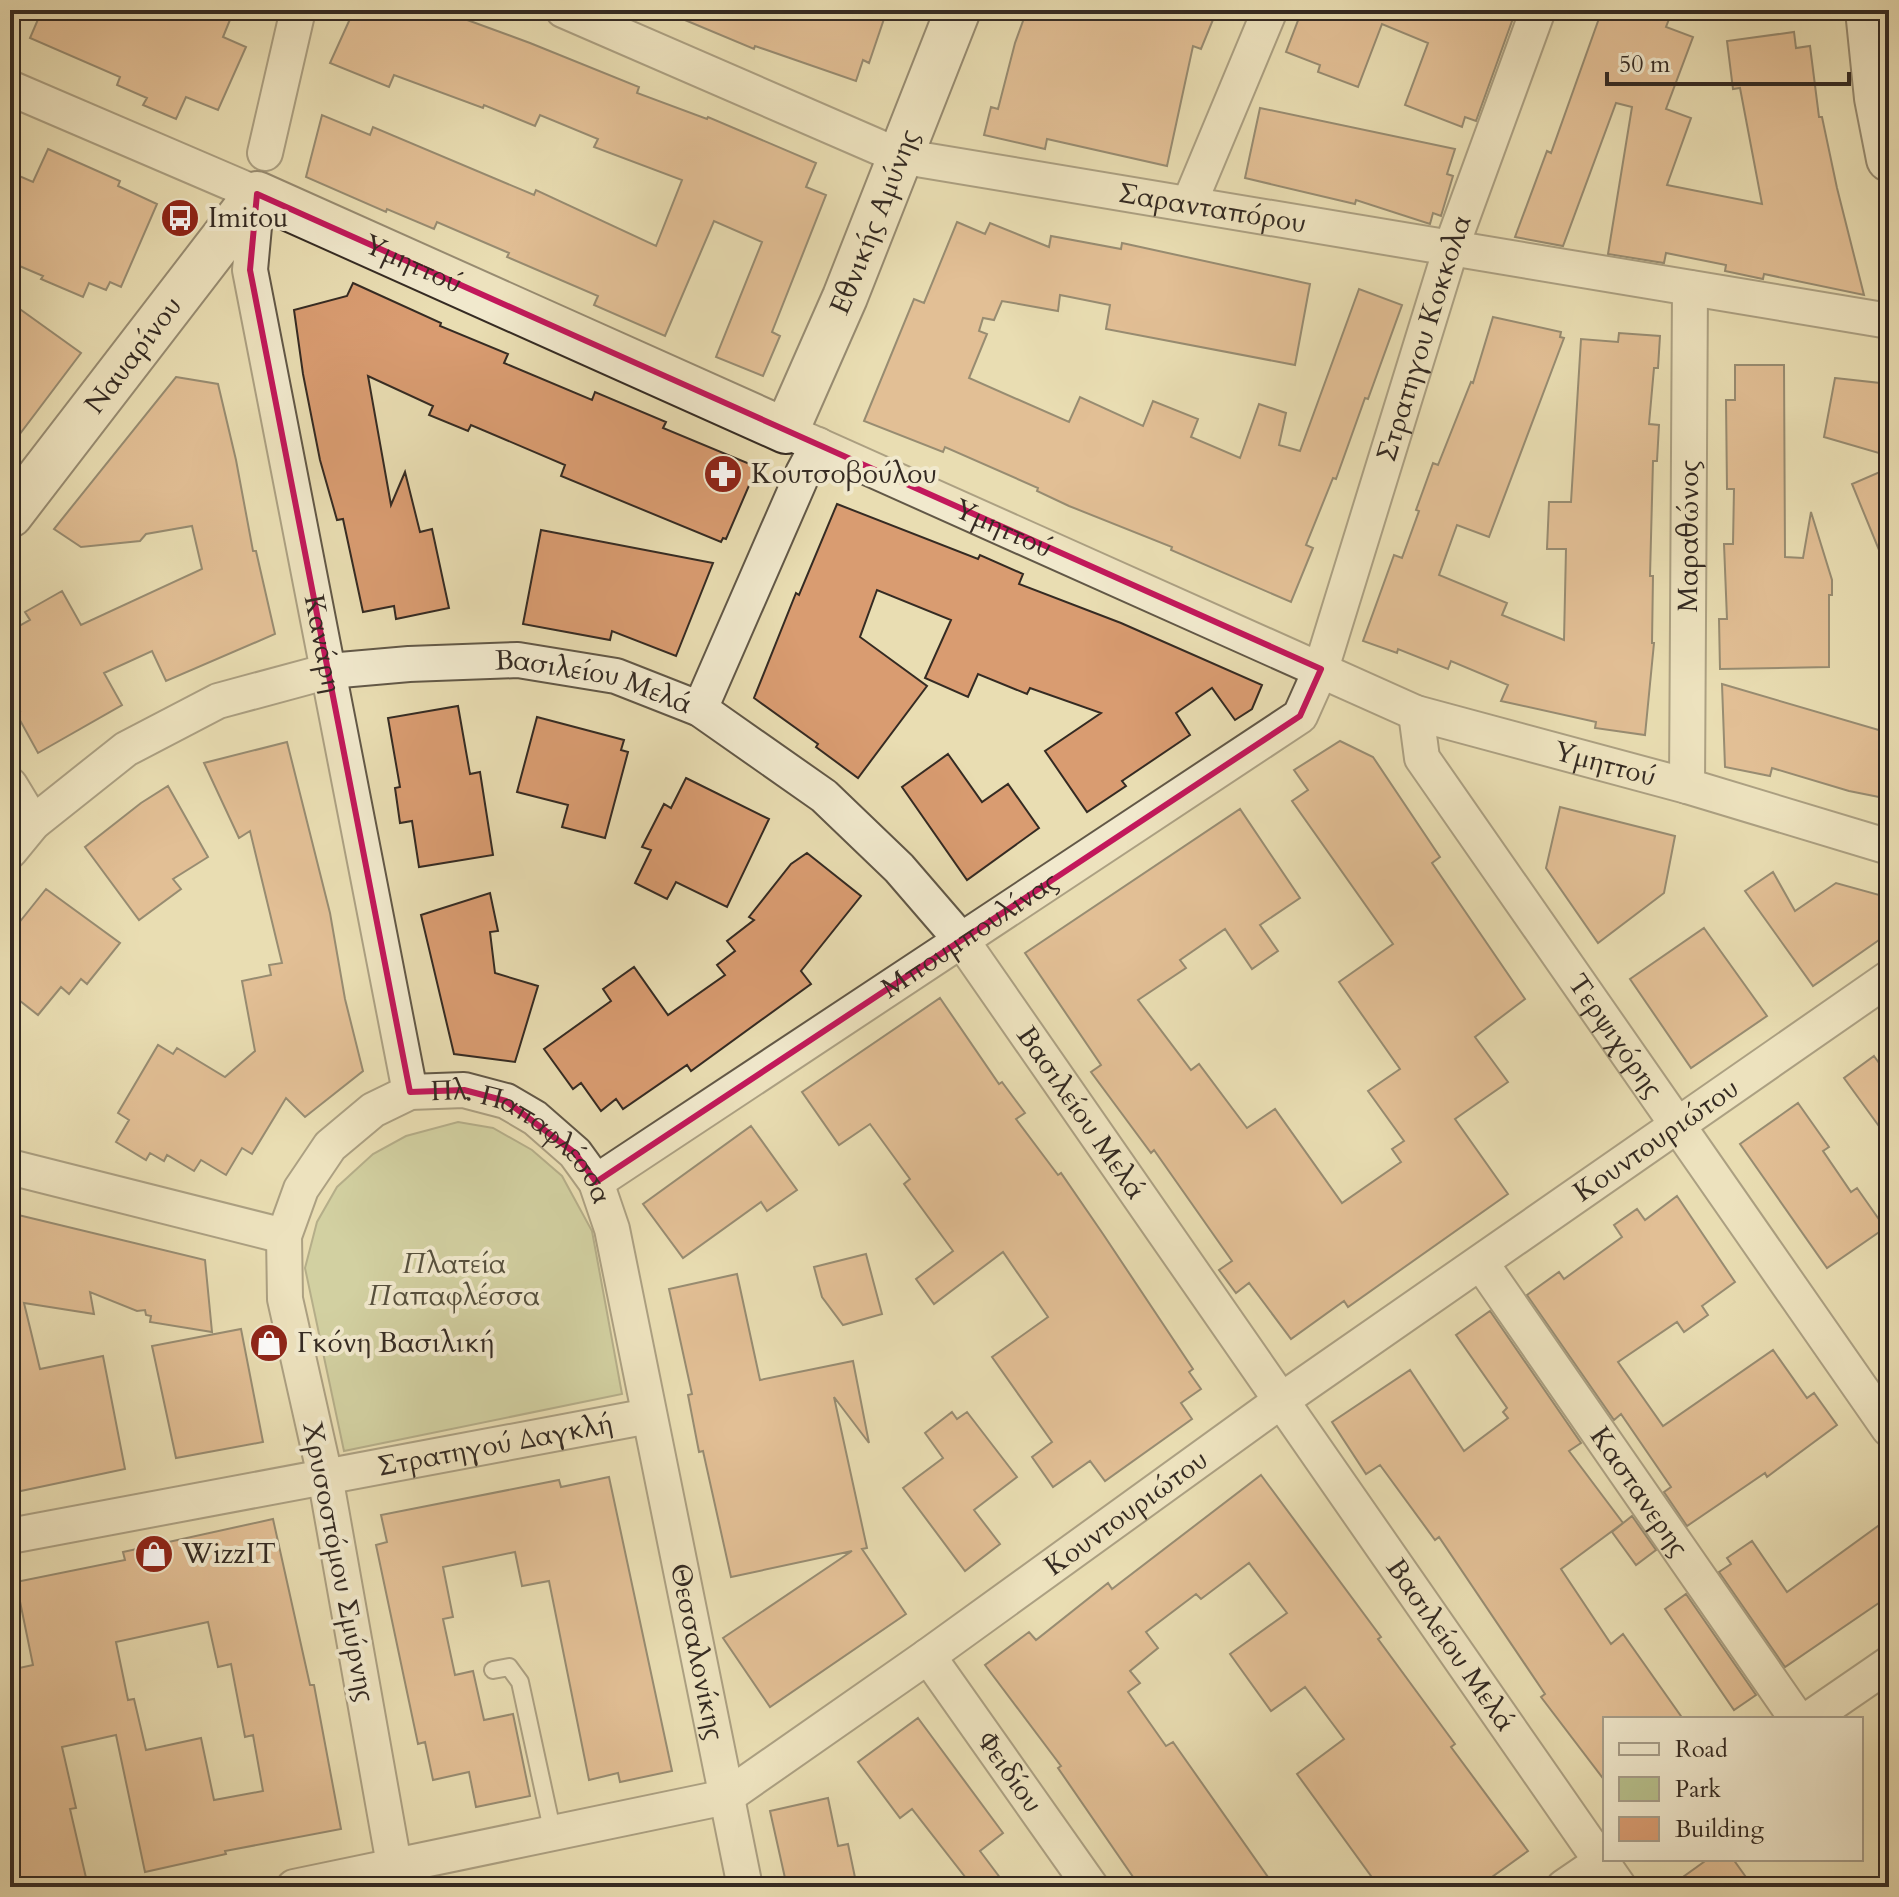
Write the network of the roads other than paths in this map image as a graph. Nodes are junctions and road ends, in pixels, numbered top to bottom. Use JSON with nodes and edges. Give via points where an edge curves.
{"nodes":[{"id":1,"x":298,"y":10,"type":"edge"},
{"id":2,"x":563,"y":10,"type":"edge"},
{"id":3,"x":958,"y":10,"type":"edge"},
{"id":4,"x":1270,"y":10,"type":"edge"},
{"id":5,"x":1538,"y":10,"type":"edge"},
{"id":6,"x":1868,"y":10,"type":"edge"},
{"id":7,"x":10,"y":88,"type":"edge"},
{"id":8,"x":899,"y":156,"type":"junction"},
{"id":9,"x":1889,"y":159,"type":"edge"},
{"id":10,"x":261,"y":174,"type":"junction"},
{"id":11,"x":1189,"y":204,"type":"junction"},
{"id":12,"x":1451,"y":248,"type":"junction"},
{"id":13,"x":1690,"y":288,"type":"junction"},
{"id":14,"x":1889,"y":321,"type":"edge"},
{"id":15,"x":802,"y":438,"type":"junction"},
{"id":16,"x":10,"y":515,"type":"edge"},
{"id":17,"x":1321,"y":669,"type":"junction"},
{"id":18,"x":329,"y":671,"type":"junction"},
{"id":19,"x":700,"y":709,"type":"junction"},
{"id":20,"x":1416,"y":713,"type":"junction"},
{"id":21,"x":10,"y":785,"type":"edge"},
{"id":22,"x":1687,"y":786,"type":"junction"},
{"id":23,"x":33,"y":823,"type":"junction"},
{"id":24,"x":1889,"y":847,"type":"edge"},
{"id":25,"x":10,"y":851,"type":"edge"},
{"id":26,"x":962,"y":941,"type":"junction"},
{"id":27,"x":1889,"y":978,"type":"edge"},
{"id":28,"x":410,"y":1092,"type":"junction"},
{"id":29,"x":1677,"y":1126,"type":"junction"},
{"id":30,"x":10,"y":1167,"type":"edge"},
{"id":31,"x":596,"y":1182,"type":"junction"},
{"id":32,"x":284,"y":1236,"type":"junction"},
{"id":33,"x":1481,"y":1263,"type":"junction"},
{"id":34,"x":1282,"y":1400,"type":"junction"},
{"id":35,"x":649,"y":1416,"type":"junction"},
{"id":36,"x":1889,"y":1429,"type":"edge"},
{"id":37,"x":325,"y":1476,"type":"junction"},
{"id":38,"x":10,"y":1536,"type":"edge"},
{"id":39,"x":928,"y":1656,"type":"junction"},
{"id":40,"x":1889,"y":1664,"type":"edge"},
{"id":41,"x":493,"y":1670,"type":"dead end"},
{"id":42,"x":1796,"y":1717,"type":"edge"},
{"id":43,"x":1812,"y":1717,"type":"edge"},
{"id":44,"x":726,"y":1797,"type":"junction"},
{"id":45,"x":553,"y":1834,"type":"junction"},
{"id":46,"x":1608,"y":1869,"type":"edge"},
{"id":47,"x":396,"y":1877,"type":"edge"},
{"id":48,"x":294,"y":1887,"type":"edge"},
{"id":49,"x":745,"y":1887,"type":"edge"},
{"id":50,"x":1091,"y":1887,"type":"edge"},
{"id":51,"x":1564,"y":1887,"type":"edge"}],
"edges":[{"from":1,"to":10,"type":"street","name":"Κανάρη"},
{"from":2,"to":8,"type":"street","name":"Σαρανταπόρου"},
{"from":3,"to":8,"type":"street","name":"Εθνικής Αμύνης"},
{"from":4,"to":11,"type":"street"},
{"from":5,"to":12,"type":"street","name":"Στρατηγου Κοκκολα"},
{"from":6,"to":9,"type":"street"},
{"from":7,"to":10,"type":"street","name":"Υμηττού"},
{"from":8,"to":11,"type":"street","name":"Σαρανταπόρου"},
{"from":8,"to":15,"type":"street","name":"Εθνικής Αμύνης","via":[[845,297]]},
{"from":10,"to":15,"type":"street","name":"Υμηττού"},
{"from":10,"to":16,"type":"street","name":"Ναυαρίνου"},
{"from":10,"to":18,"type":"street","name":"Κανάρη","via":[[250,270]]},
{"from":11,"to":12,"type":"street","name":"Σαρανταπόρου"},
{"from":12,"to":13,"type":"street","name":"Σαρανταπόρου"},
{"from":12,"to":17,"type":"street","name":"Στρατηγου Κοκκολα"},
{"from":13,"to":14,"type":"street","name":"Σαρανταπόρου"},
{"from":13,"to":22,"type":"street","name":"Μαραθώνος"},
{"from":15,"to":17,"type":"street","name":"Υμηττού"},
{"from":15,"to":19,"type":"street","name":"Εθνικής Αμύνης","via":[[803,473]]},
{"from":17,"to":20,"type":"street","name":"Υμηττού"},
{"from":17,"to":26,"type":"street","name":"Μπουμπουλίνας","via":[[1300,716]]},
{"from":18,"to":19,"type":"street","name":"Βασιλείου Μελά","via":[[518,660],[616,676]]},
{"from":18,"to":23,"type":"street","name":"Βασιλείου Μελά","via":[[218,701],[126,749]]},
{"from":18,"to":28,"type":"street","name":"Κανάρη"},
{"from":19,"to":26,"type":"street","name":"Βασιλείου Μελά","via":[[824,796],[899,868]]},
{"from":20,"to":22,"type":"street","name":"Υμηττού"},
{"from":20,"to":29,"type":"street","name":"Τερψιχόρης","via":[[1422,758]]},
{"from":21,"to":23,"type":"street"},
{"from":22,"to":24,"type":"street","name":"Υμηττού"},
{"from":23,"to":25,"type":"street","name":"Βασιλείου Μελά"},
{"from":26,"to":31,"type":"street","name":"Μπουμπουλίνας"},
{"from":26,"to":34,"type":"street","name":"Βασιλείου Μελά"},
{"from":27,"to":29,"type":"street","name":"Κουντουριώτου"},
{"from":28,"to":31,"type":"street","name":"Πλ. Παπαφλέσσα","via":[[464,1090],[506,1101],[575,1153]]},
{"from":28,"to":32,"type":"street","name":"Πλ. Παπαφλέσσα","via":[[373,1110],[330,1146],[301,1189]]},
{"from":29,"to":33,"type":"street","name":"Κουντουριώτου"},
{"from":29,"to":36,"type":"street","name":"Τερψιχόρης"},
{"from":30,"to":32,"type":"street"},
{"from":31,"to":35,"type":"street","name":"Πλ. Παπαφλέσσα","via":[[612,1229]]},
{"from":32,"to":37,"type":"street","name":"Χρυσοστόμου Σμύρνης","via":[[285,1299]]},
{"from":33,"to":34,"type":"street","name":"Κουντουριώτου"},
{"from":33,"to":42,"type":"street","name":"Καστανερης"},
{"from":34,"to":39,"type":"street","name":"Κουντουριώτου"},
{"from":34,"to":46,"type":"street","name":"Βασιλείου Μελά"},
{"from":35,"to":37,"type":"street","name":"Στρατηγού Δαγκλή"},
{"from":35,"to":44,"type":"street","name":"Θεσσαλονίκης"},
{"from":37,"to":38,"type":"street","name":"Στρατηγού Δαγκλή"},
{"from":37,"to":47,"type":"street","name":"Χρυσοστόμου Σμύρνης"},
{"from":39,"to":44,"type":"street","name":"Κουντουριώτου"},
{"from":39,"to":50,"type":"street","name":"Φειδίου"},
{"from":40,"to":43,"type":"street"},
{"from":41,"to":45,"type":"lane","via":[[509,1667],[520,1682]]},
{"from":44,"to":45,"type":"street","name":"Κουντουριώτου"},
{"from":44,"to":49,"type":"street","name":"Θεσσαλονίκης"},
{"from":45,"to":47,"type":"street","name":"Κουντουριώτου"},
{"from":46,"to":51,"type":"street"},
{"from":47,"to":48,"type":"street","name":"Κουντουριώτου"}]}
